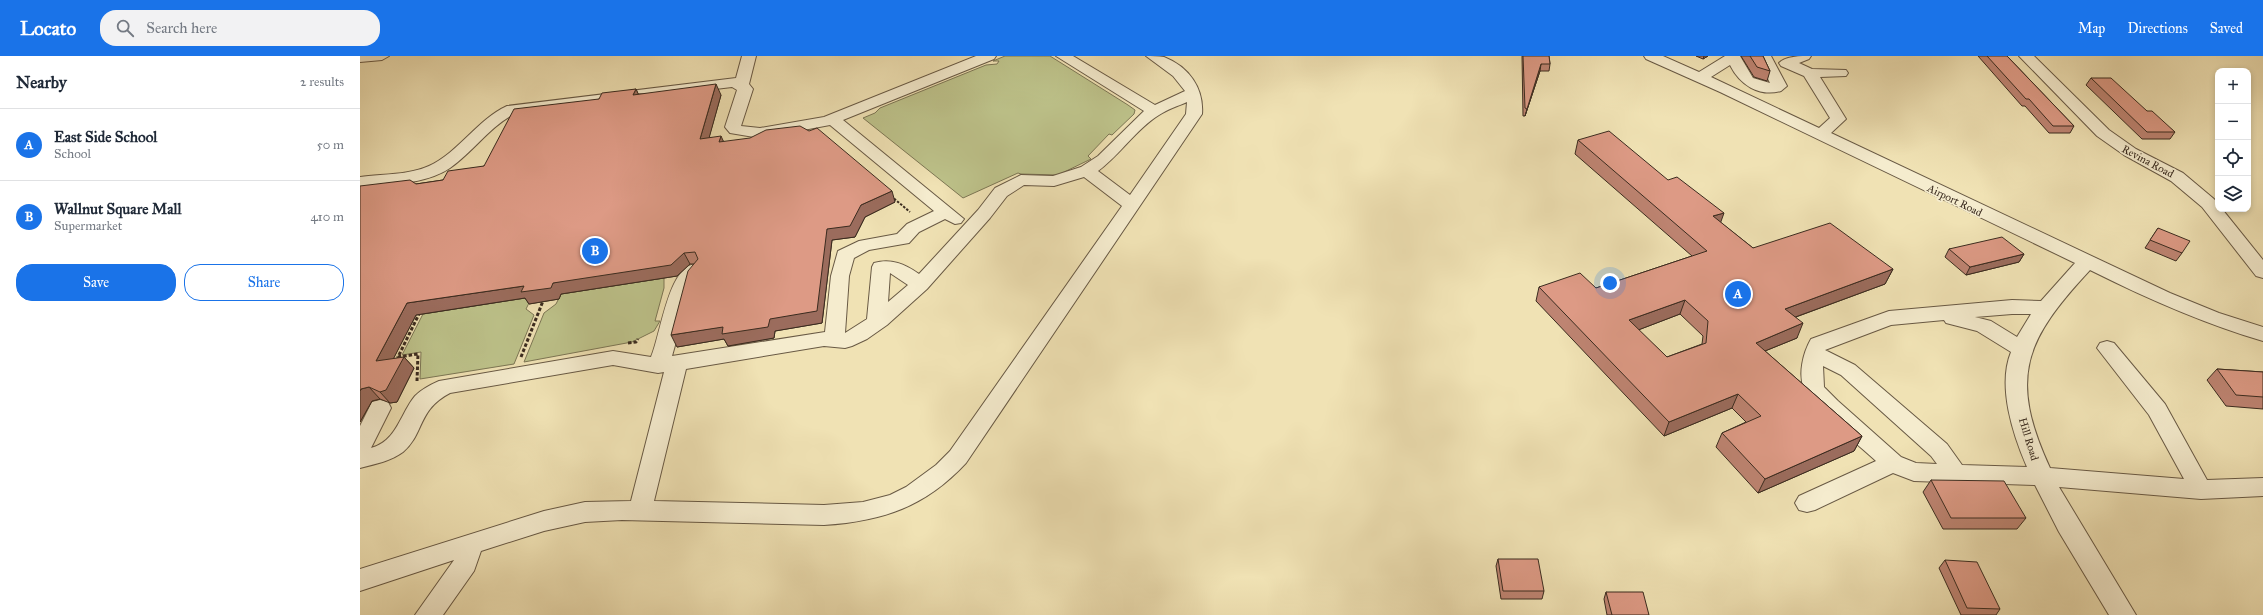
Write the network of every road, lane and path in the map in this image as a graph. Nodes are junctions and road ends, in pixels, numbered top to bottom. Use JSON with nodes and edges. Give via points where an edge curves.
{"nodes":[{"id":1,"x":382,"y":56,"type":"edge"},
{"id":2,"x":749,"y":56,"type":"edge"},
{"id":3,"x":989,"y":56,"type":"edge"},
{"id":4,"x":1063,"y":56,"type":"edge"},
{"id":5,"x":1154,"y":56,"type":"edge"},
{"id":6,"x":1651,"y":56,"type":"edge"},
{"id":7,"x":1804,"y":56,"type":"edge"},
{"id":8,"x":2026,"y":56,"type":"edge"},
{"id":9,"x":1733,"y":57,"type":"edge"},
{"id":10,"x":360,"y":58,"type":"edge"},
{"id":11,"x":1766,"y":59,"type":"edge"},
{"id":12,"x":1786,"y":63,"type":"junction"},
{"id":13,"x":1810,"y":73,"type":"junction"},
{"id":14,"x":1840,"y":73,"type":"dead end"},
{"id":15,"x":1700,"y":78,"type":"junction"},
{"id":16,"x":741,"y":84,"type":"junction"},
{"id":17,"x":1194,"y":93,"type":"junction"},
{"id":18,"x":1154,"y":111,"type":"junction"},
{"id":19,"x":833,"y":120,"type":"junction"},
{"id":20,"x":1820,"y":135,"type":"junction"},
{"id":21,"x":1087,"y":171,"type":"junction"},
{"id":22,"x":360,"y":182,"type":"edge"},
{"id":23,"x":1132,"y":205,"type":"junction"},
{"id":24,"x":946,"y":212,"type":"junction"},
{"id":25,"x":969,"y":231,"type":"junction"},
{"id":26,"x":2087,"y":262,"type":"junction"},
{"id":27,"x":694,"y":270,"type":"edge"},
{"id":28,"x":2263,"y":272,"type":"edge"},
{"id":29,"x":920,"y":285,"type":"junction"},
{"id":30,"x":543,"y":302,"type":"edge"},
{"id":31,"x":2046,"y":308,"type":"junction"},
{"id":32,"x":419,"y":314,"type":"edge"},
{"id":33,"x":1940,"y":315,"type":"junction"},
{"id":34,"x":877,"y":322,"type":"junction"},
{"id":35,"x":2263,"y":334,"type":"edge"},
{"id":36,"x":834,"y":340,"type":"junction"},
{"id":37,"x":2106,"y":348,"type":"dead end"},
{"id":38,"x":2023,"y":350,"type":"junction"},
{"id":39,"x":1814,"y":353,"type":"junction"},
{"id":40,"x":668,"y":364,"type":"junction"},
{"id":41,"x":514,"y":374,"type":"junction"},
{"id":42,"x":417,"y":382,"type":"dead end"},
{"id":43,"x":380,"y":408,"type":"dead end"},
{"id":44,"x":360,"y":447,"type":"edge"},
{"id":45,"x":360,"y":459,"type":"edge"},
{"id":46,"x":1893,"y":463,"type":"junction"},
{"id":47,"x":1956,"y":473,"type":"junction"},
{"id":48,"x":2041,"y":476,"type":"junction"},
{"id":49,"x":2263,"y":487,"type":"edge"},
{"id":50,"x":2201,"y":490,"type":"junction"},
{"id":51,"x":1807,"y":503,"type":"dead end"},
{"id":52,"x":640,"y":511,"type":"junction"},
{"id":53,"x":472,"y":543,"type":"junction"},
{"id":54,"x":360,"y":580,"type":"edge"},
{"id":55,"x":428,"y":615,"type":"edge"},
{"id":56,"x":2123,"y":615,"type":"edge"}],
"edges":[{"from":1,"to":10,"type":"street"},
{"from":2,"to":16,"type":"street"},
{"from":3,"to":19,"type":"street"},
{"from":4,"to":18,"type":"street"},
{"from":5,"to":17,"type":"street","via":[[1187,79]]},
{"from":6,"to":15,"type":"street","name":"Airport Road"},
{"from":7,"to":12,"type":"street"},
{"from":8,"to":28,"type":"street","name":"Revina Road","via":[[2102,133],[2130,152],[2177,177],[2208,203]]},
{"from":9,"to":11,"type":"street","via":[[1741,74],[1755,87],[1776,88],[1779,86]]},
{"from":9,"to":15,"type":"street"},
{"from":11,"to":12,"type":"street"},
{"from":12,"to":13,"type":"street"},
{"from":13,"to":14,"type":"street"},
{"from":13,"to":20,"type":"street","via":[[1838,119]]},
{"from":15,"to":20,"type":"street","name":"Airport Road"},
{"from":16,"to":19,"type":"street","via":[[745,89],[734,127],[736,130],[760,133]]},
{"from":16,"to":22,"type":"street","via":[[731,82],[512,109],[438,168]]},
{"from":17,"to":18,"type":"street"},
{"from":17,"to":23,"type":"street","via":[[1194,114]]},
{"from":18,"to":21,"type":"street","via":[[1104,159]]},
{"from":19,"to":24,"type":"street"},
{"from":20,"to":26,"type":"street","name":"Airport Road"},
{"from":21,"to":23,"type":"street"},
{"from":21,"to":25,"type":"street","via":[[1054,181],[1021,180],[1001,192]]},
{"from":23,"to":52,"type":"street","via":[[958,457],[923,489],[895,503],[855,514]]},
{"from":24,"to":25,"type":"street"},
{"from":24,"to":36,"type":"street","via":[[912,228],[903,238],[865,245],[846,255],[840,276]]},
{"from":25,"to":29,"type":"street"},
{"from":26,"to":31,"type":"street","name":"Hill Road"},
{"from":26,"to":35,"type":"street","name":"Airport Road","via":[[2212,318]]},
{"from":27,"to":40,"type":"street","via":[[684,280],[664,352]]},
{"from":29,"to":34,"type":"street"},
{"from":29,"to":34,"type":"street","via":[[898,268],[881,267]]},
{"from":30,"to":41,"type":"path"},
{"from":31,"to":33,"type":"street","via":[[2012,307]]},
{"from":31,"to":38,"type":"street","name":"Hill Road"},
{"from":32,"to":42,"type":"path","via":[[398,357],[418,354]]},
{"from":33,"to":38,"type":"street","via":[[1984,326]]},
{"from":33,"to":39,"type":"street","via":[[1889,318],[1818,344]]},
{"from":34,"to":36,"type":"street","via":[[860,334],[845,340]]},
{"from":36,"to":40,"type":"street","via":[[824,339]]},
{"from":37,"to":50,"type":"street","via":[[2156,410]]},
{"from":38,"to":48,"type":"street","name":"Hill Road","via":[[2016,386],[2024,430]]},
{"from":39,"to":46,"type":"street","via":[[1814,389],[1830,407]]},
{"from":39,"to":47,"type":"street","via":[[1848,370],[1940,450]]},
{"from":40,"to":41,"type":"street","via":[[613,358]]},
{"from":40,"to":52,"type":"street"},
{"from":41,"to":45,"type":"street","via":[[438,389],[422,400],[395,446],[377,455]]},
{"from":43,"to":44,"type":"street"},
{"from":46,"to":47,"type":"street","via":[[1914,472]]},
{"from":46,"to":51,"type":"street"},
{"from":47,"to":48,"type":"street"},
{"from":48,"to":50,"type":"street"},
{"from":48,"to":56,"type":"street","name":"Hill Road"},
{"from":49,"to":50,"type":"street"},
{"from":52,"to":53,"type":"street","via":[[585,512],[544,521]]},
{"from":53,"to":54,"type":"street"},
{"from":53,"to":55,"type":"street","via":[[465,564]]}]}
